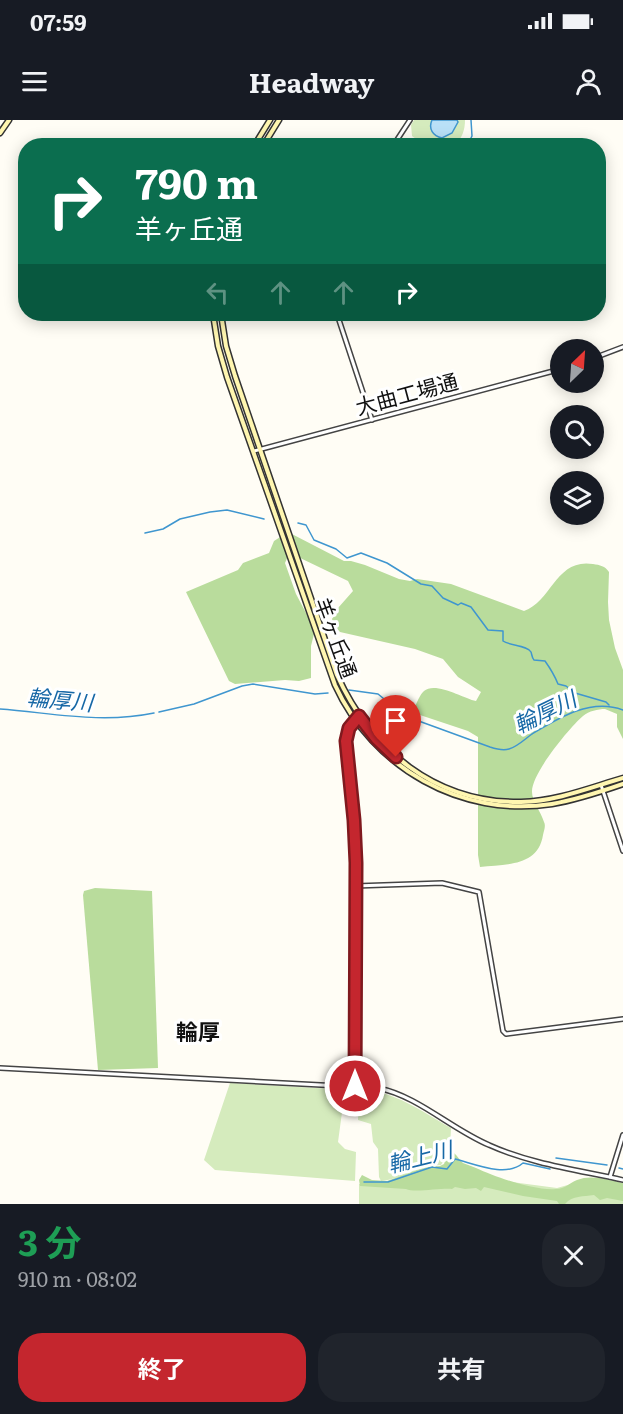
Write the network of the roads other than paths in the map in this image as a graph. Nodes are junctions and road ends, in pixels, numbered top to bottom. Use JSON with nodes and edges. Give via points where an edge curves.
{"nodes":[{"id":1,"x":9,"y":120,"type":"edge"},
{"id":2,"x":270,"y":120,"type":"edge"},
{"id":3,"x":279,"y":120,"type":"edge"},
{"id":4,"x":410,"y":120,"type":"edge"},
{"id":5,"x":0,"y":133,"type":"edge"},
{"id":6,"x":259,"y":138,"type":"edge"},
{"id":7,"x":267,"y":138,"type":"edge"},
{"id":8,"x":398,"y":138,"type":"edge"},
{"id":9,"x":214,"y":321,"type":"edge"},
{"id":10,"x":222,"y":321,"type":"edge"},
{"id":11,"x":339,"y":321,"type":"edge"},
{"id":12,"x":623,"y":347,"type":"edge"},
{"id":13,"x":604,"y":354,"type":"edge"},
{"id":14,"x":550,"y":372,"type":"edge"},
{"id":15,"x":372,"y":420,"type":"junction"},
{"id":16,"x":260,"y":449,"type":"junction"},
{"id":17,"x":254,"y":451,"type":"junction"},
{"id":18,"x":359,"y":716,"type":"junction"},
{"id":19,"x":355,"y":721,"type":"junction"},
{"id":20,"x":623,"y":778,"type":"edge"},
{"id":21,"x":623,"y":784,"type":"edge"},
{"id":22,"x":601,"y":785,"type":"junction"},
{"id":23,"x":603,"y":791,"type":"junction"},
{"id":24,"x":623,"y":851,"type":"edge"},
{"id":25,"x":355,"y":886,"type":"junction"},
{"id":26,"x":623,"y":1019,"type":"edge"},
{"id":27,"x":0,"y":1068,"type":"edge"},
{"id":28,"x":355,"y":1086,"type":"junction"},
{"id":29,"x":623,"y":1135,"type":"edge"},
{"id":30,"x":610,"y":1177,"type":"junction"},
{"id":31,"x":623,"y":1180,"type":"edge"}],
"edges":[{"from":1,"to":5,"type":"main road"},
{"from":2,"to":6,"type":"main road"},
{"from":3,"to":7,"type":"main road"},
{"from":4,"to":8,"type":"street"},
{"from":9,"to":17,"type":"main road","name":"羊ヶ丘通","via":[[218,346]]},
{"from":10,"to":16,"type":"main road","name":"羊ヶ丘通","via":[[232,366]]},
{"from":11,"to":15,"type":"street"},
{"from":12,"to":13,"type":"street"},
{"from":14,"to":15,"type":"street","name":"大曲工場通"},
{"from":15,"to":16,"type":"street","name":"大曲工場通"},
{"from":16,"to":17,"type":"street","name":"大曲工場通"},
{"from":16,"to":18,"type":"main road","name":"羊ヶ丘通","via":[[337,675]]},
{"from":17,"to":19,"type":"main road","name":"羊ヶ丘通","via":[[335,685]]},
{"from":18,"to":19,"type":"street"},
{"from":18,"to":22,"type":"main road","name":"羊ヶ丘通","via":[[396,757],[433,781],[460,792],[521,802],[561,797]]},
{"from":19,"to":23,"type":"main road","name":"羊ヶ丘通","via":[[408,772],[472,801],[515,807],[552,804]]},
{"from":19,"to":25,"type":"street","via":[[346,741],[354,820]]},
{"from":20,"to":22,"type":"main road","name":"羊ヶ丘通"},
{"from":21,"to":23,"type":"main road","name":"羊ヶ丘通"},
{"from":22,"to":23,"type":"street"},
{"from":23,"to":24,"type":"street"},
{"from":25,"to":26,"type":"street","via":[[442,883],[479,892],[506,1034]]},
{"from":25,"to":28,"type":"street"},
{"from":27,"to":28,"type":"street"},
{"from":28,"to":30,"type":"street","via":[[386,1090],[403,1097],[502,1150]]},
{"from":29,"to":30,"type":"street"},
{"from":30,"to":31,"type":"street"}]}
